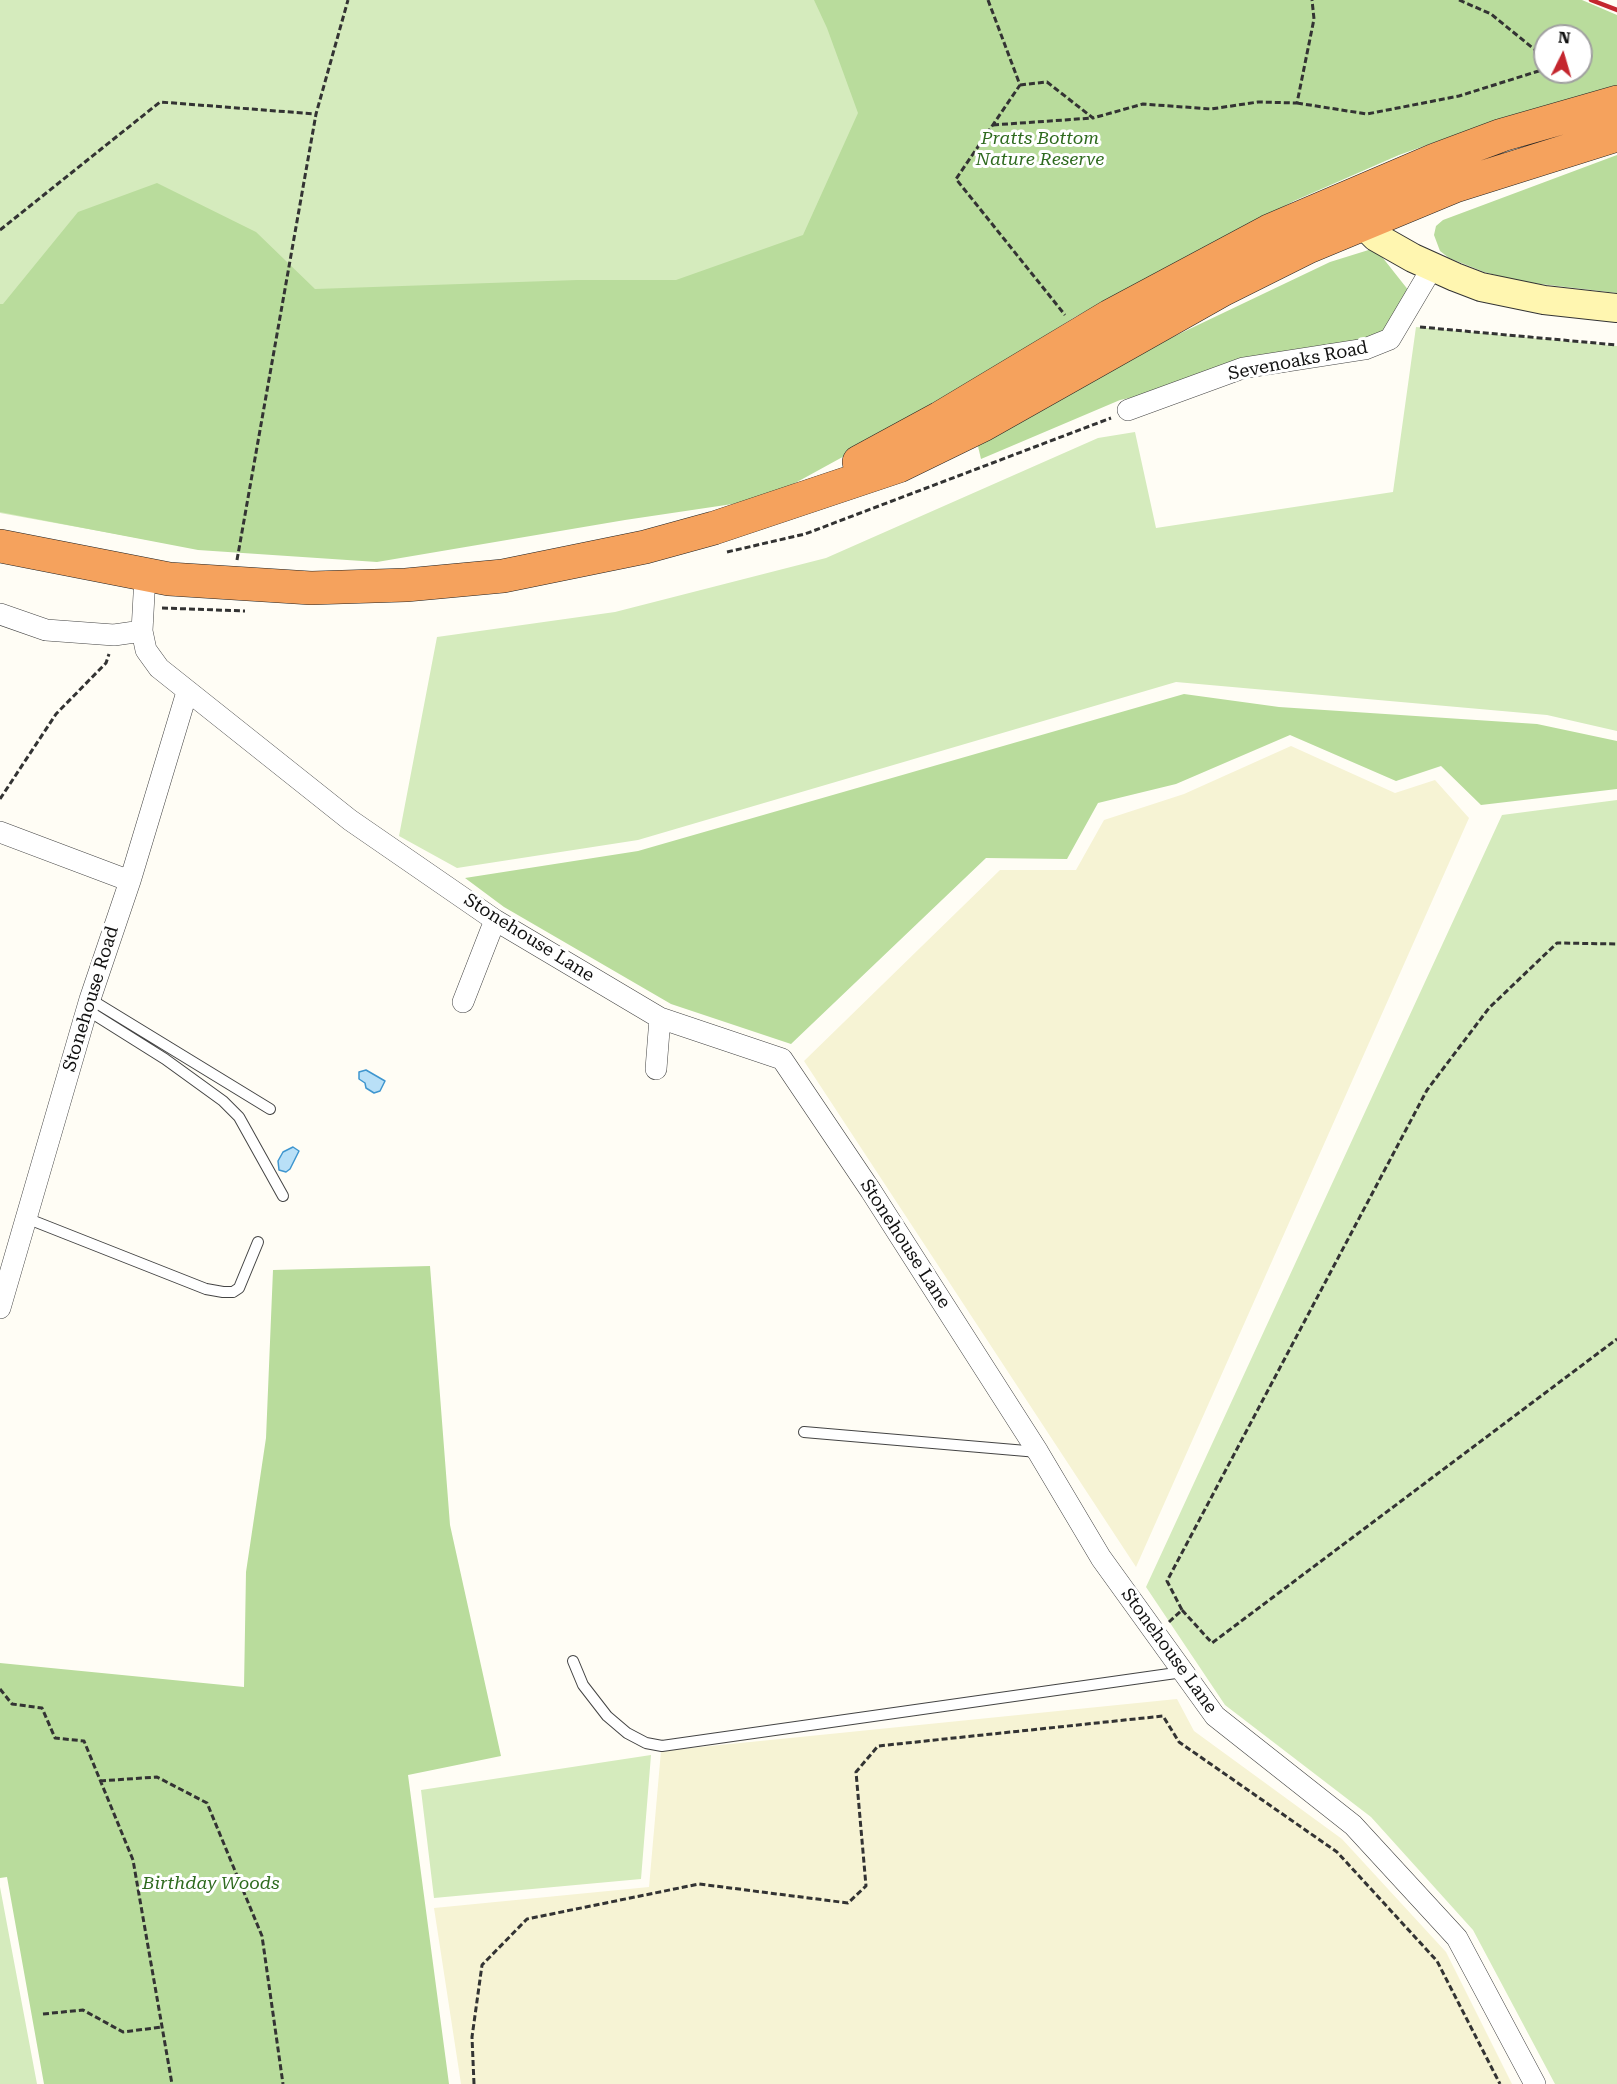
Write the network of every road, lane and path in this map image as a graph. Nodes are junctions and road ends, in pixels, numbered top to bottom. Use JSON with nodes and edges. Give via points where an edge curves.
{"nodes":[{"id":1,"x":346,"y":0,"type":"edge"},
{"id":2,"x":988,"y":0,"type":"edge"},
{"id":3,"x":1311,"y":0,"type":"edge"},
{"id":4,"x":1459,"y":0,"type":"edge"},
{"id":5,"x":1533,"y":48,"type":"edge"},
{"id":6,"x":1533,"y":73,"type":"edge"},
{"id":7,"x":1020,"y":86,"type":"junction"},
{"id":8,"x":1617,"y":102,"type":"edge"},
{"id":9,"x":1297,"y":103,"type":"junction"},
{"id":10,"x":316,"y":114,"type":"junction"},
{"id":11,"x":1093,"y":118,"type":"junction"},
{"id":12,"x":993,"y":125,"type":"junction"},
{"id":13,"x":1617,"y":135,"type":"edge"},
{"id":14,"x":1332,"y":202,"type":"junction"},
{"id":15,"x":1366,"y":221,"type":"junction"},
{"id":16,"x":0,"y":230,"type":"edge"},
{"id":17,"x":1432,"y":268,"type":"junction"},
{"id":18,"x":1617,"y":308,"type":"edge"},
{"id":19,"x":1069,"y":321,"type":"dead end"},
{"id":20,"x":1398,"y":325,"type":"junction"},
{"id":21,"x":1617,"y":345,"type":"edge"},
{"id":22,"x":1128,"y":411,"type":"dead end"},
{"id":23,"x":800,"y":497,"type":"junction"},
{"id":24,"x":0,"y":546,"type":"edge"},
{"id":25,"x":236,"y":563,"type":"dead end"},
{"id":26,"x":145,"y":576,"type":"junction"},
{"id":27,"x":0,"y":614,"type":"edge"},
{"id":28,"x":142,"y":631,"type":"junction"},
{"id":29,"x":114,"y":635,"type":"junction"},
{"id":30,"x":187,"y":692,"type":"junction"},
{"id":31,"x":0,"y":800,"type":"edge"},
{"id":32,"x":0,"y":832,"type":"edge"},
{"id":33,"x":129,"y":881,"type":"junction"},
{"id":34,"x":495,"y":920,"type":"junction"},
{"id":35,"x":1617,"y":944,"type":"edge"},
{"id":36,"x":463,"y":1002,"type":"dead end"},
{"id":37,"x":88,"y":1004,"type":"junction"},
{"id":38,"x":660,"y":1018,"type":"junction"},
{"id":39,"x":656,"y":1069,"type":"dead end"},
{"id":40,"x":270,"y":1109,"type":"dead end"},
{"id":41,"x":282,"y":1196,"type":"dead end"},
{"id":42,"x":26,"y":1218,"type":"junction"},
{"id":43,"x":258,"y":1242,"type":"dead end"},
{"id":44,"x":0,"y":1308,"type":"edge"},
{"id":45,"x":1617,"y":1340,"type":"edge"},
{"id":46,"x":804,"y":1432,"type":"dead end"},
{"id":47,"x":1038,"y":1452,"type":"junction"},
{"id":48,"x":1182,"y":1610,"type":"junction"},
{"id":49,"x":1156,"y":1634,"type":"junction"},
{"id":50,"x":573,"y":1660,"type":"dead end"},
{"id":51,"x":1183,"y":1672,"type":"junction"},
{"id":52,"x":0,"y":1689,"type":"edge"},
{"id":53,"x":100,"y":1781,"type":"junction"},
{"id":54,"x":43,"y":2014,"type":"dead end"},
{"id":55,"x":162,"y":2027,"type":"junction"},
{"id":56,"x":172,"y":2084,"type":"edge"},
{"id":57,"x":283,"y":2084,"type":"edge"},
{"id":58,"x":474,"y":2084,"type":"edge"},
{"id":59,"x":1500,"y":2084,"type":"edge"},
{"id":60,"x":1535,"y":2084,"type":"edge"}],
"edges":[{"from":1,"to":10,"type":"path"},
{"from":2,"to":7,"type":"path"},
{"from":3,"to":9,"type":"path","via":[[1314,19]]},
{"from":4,"to":5,"type":"path","via":[[1491,14]]},
{"from":6,"to":9,"type":"path","via":[[1459,96],[1367,114]]},
{"from":7,"to":11,"type":"path","via":[[1047,82]]},
{"from":7,"to":12,"type":"path"},
{"from":8,"to":14,"type":"highway","via":[[1502,135]]},
{"from":9,"to":11,"type":"path","via":[[1258,102],[1211,109],[1143,104]]},
{"from":10,"to":16,"type":"path","via":[[160,102]]},
{"from":10,"to":25,"type":"path"},
{"from":11,"to":12,"type":"path"},
{"from":12,"to":19,"type":"path","via":[[956,179]]},
{"from":13,"to":15,"type":"highway","via":[[1501,170]]},
{"from":14,"to":15,"type":"street","via":[[1356,205]]},
{"from":14,"to":23,"type":"highway","via":[[1129,305]]},
{"from":15,"to":17,"type":"street","via":[[1376,237]]},
{"from":15,"to":23,"type":"highway","via":[[1224,289],[929,452],[882,472]]},
{"from":17,"to":18,"type":"street","via":[[1512,294]]},
{"from":17,"to":20,"type":"street","name":"Sevenoaks Road"},
{"from":20,"to":21,"type":"path"},
{"from":20,"to":22,"type":"street","name":"Sevenoaks Road","via":[[1390,339],[1365,349],[1243,368]]},
{"from":23,"to":26,"type":"highway","via":[[714,528],[645,547],[503,576],[321,588]]},
{"from":24,"to":26,"type":"highway"},
{"from":26,"to":28,"type":"street","name":"Stonehouse Lane"},
{"from":27,"to":29,"type":"street","via":[[46,630]]},
{"from":28,"to":29,"type":"street"},
{"from":28,"to":30,"type":"street","name":"Stonehouse Lane","via":[[151,658]]},
{"from":29,"to":31,"type":"path","via":[[106,663],[56,714]]},
{"from":30,"to":33,"type":"street","name":"Stonehouse Road"},
{"from":30,"to":34,"type":"street","name":"Stonehouse Lane","via":[[350,820]]},
{"from":32,"to":33,"type":"street"},
{"from":33,"to":37,"type":"street","name":"Stonehouse Road"},
{"from":34,"to":36,"type":"street"},
{"from":34,"to":38,"type":"street","name":"Stonehouse Lane"},
{"from":35,"to":48,"type":"path","via":[[1557,944],[1489,1008],[1427,1090],[1167,1581]]},
{"from":37,"to":40,"type":"lane"},
{"from":37,"to":41,"type":"lane","via":[[240,1117]]},
{"from":37,"to":42,"type":"street","name":"Stonehouse Road"},
{"from":38,"to":39,"type":"street"},
{"from":38,"to":47,"type":"street","name":"Stonehouse Lane","via":[[782,1059],[872,1191]]},
{"from":42,"to":43,"type":"lane","via":[[206,1289],[224,1292],[239,1288]]},
{"from":42,"to":44,"type":"street","name":"Stonehouse Road"},
{"from":45,"to":48,"type":"path","via":[[1212,1643]]},
{"from":46,"to":47,"type":"lane"},
{"from":47,"to":49,"type":"street","name":"Stonehouse Lane","via":[[1101,1558]]},
{"from":48,"to":49,"type":"path"},
{"from":49,"to":51,"type":"street","name":"Stonehouse Lane"},
{"from":50,"to":51,"type":"lane","via":[[583,1685],[607,1716],[627,1733],[663,1746]]},
{"from":51,"to":60,"type":"street","name":"Stonehouse Lane","via":[[1215,1716],[1353,1825],[1457,1938]]},
{"from":52,"to":53,"type":"path","via":[[12,1704],[42,1708],[55,1738],[84,1741]]},
{"from":53,"to":55,"type":"path","via":[[133,1860]]},
{"from":53,"to":57,"type":"path","via":[[157,1777],[207,1803],[262,1936]]},
{"from":54,"to":55,"type":"path","via":[[83,2010],[123,2032]]},
{"from":55,"to":56,"type":"path"},
{"from":58,"to":59,"type":"path","via":[[472,2037],[482,1965],[526,1919],[699,1884],[848,1903],[866,1886],[856,1773],[878,1746],[1163,1716],[1179,1742],[1337,1852],[1437,1961]]}]}
